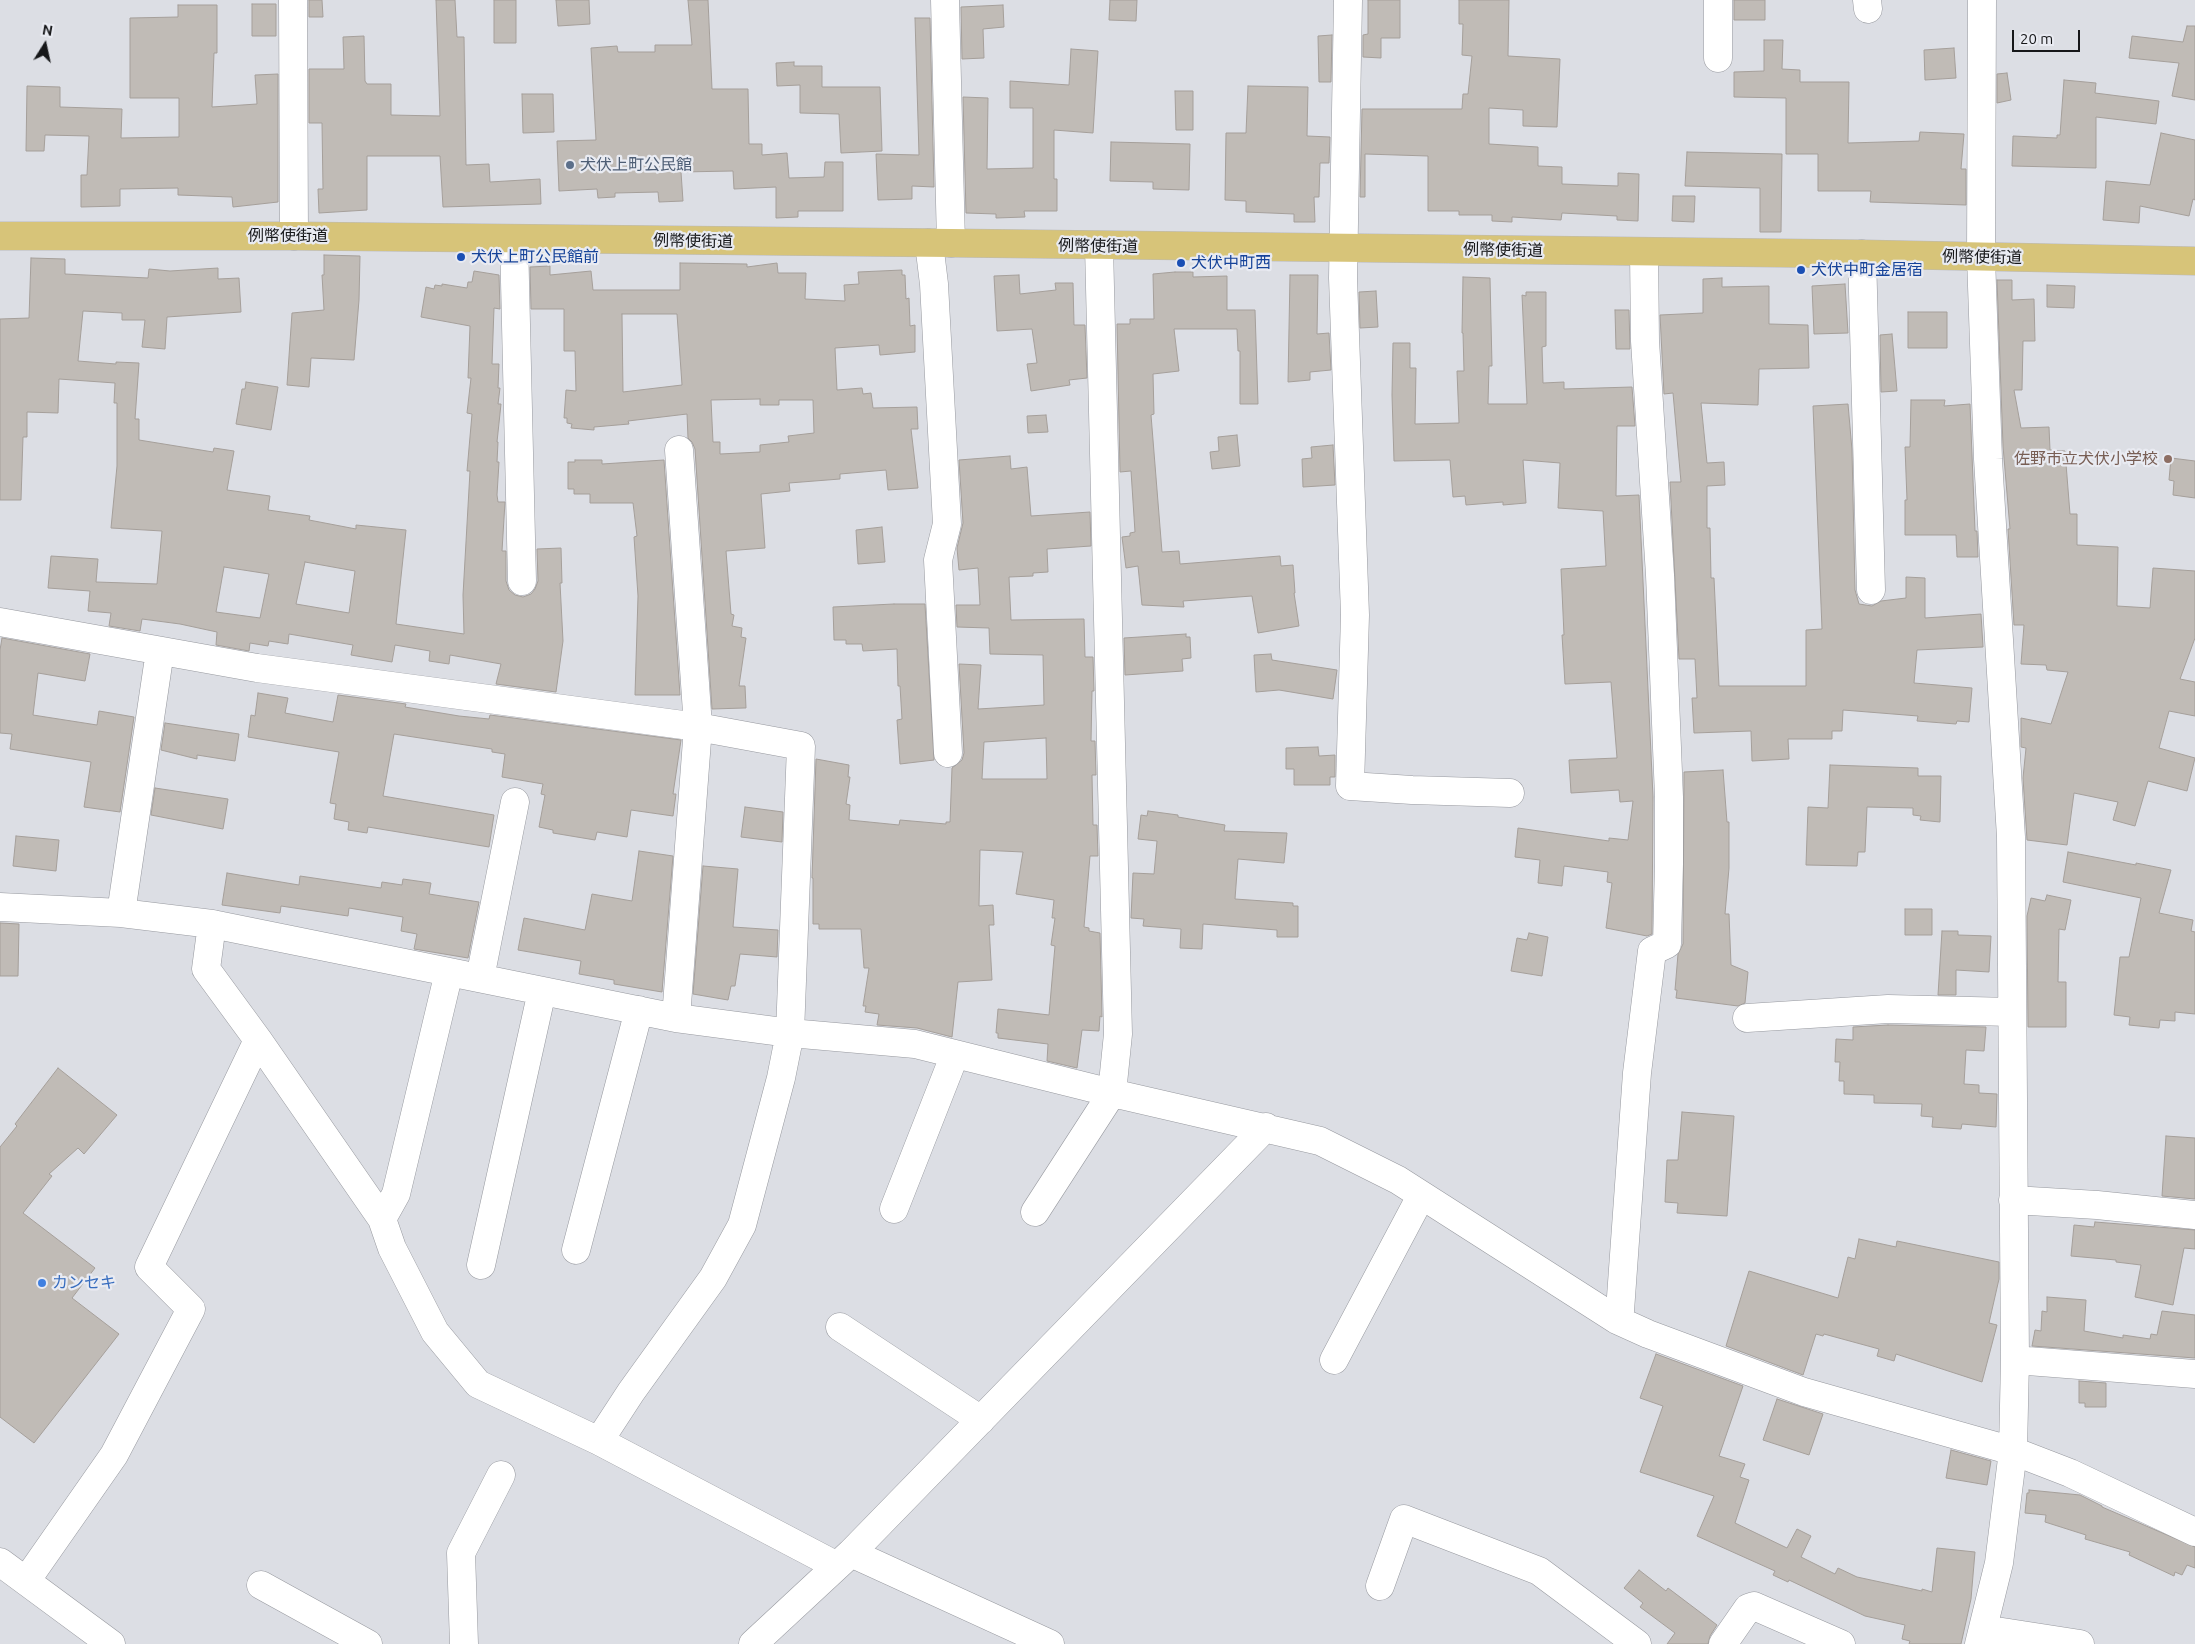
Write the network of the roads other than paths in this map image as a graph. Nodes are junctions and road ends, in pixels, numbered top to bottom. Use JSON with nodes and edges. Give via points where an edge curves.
{"nodes":[{"id":1,"x":293,"y":0,"type":"edge"},
{"id":2,"x":946,"y":0,"type":"edge"},
{"id":3,"x":1348,"y":0,"type":"edge"},
{"id":4,"x":1718,"y":0,"type":"edge"},
{"id":5,"x":1982,"y":0,"type":"edge"},
{"id":6,"x":1718,"y":58,"type":"dead end"},
{"id":7,"x":0,"y":236,"type":"edge"},
{"id":8,"x":294,"y":236,"type":"junction"},
{"id":9,"x":514,"y":239,"type":"junction"},
{"id":10,"x":940,"y":243,"type":"junction"},
{"id":11,"x":1099,"y":246,"type":"junction"},
{"id":12,"x":1344,"y":248,"type":"junction"},
{"id":13,"x":1644,"y":252,"type":"junction"},
{"id":14,"x":1862,"y":254,"type":"junction"},
{"id":15,"x":1981,"y":257,"type":"junction"},
{"id":16,"x":2195,"y":261,"type":"edge"},
{"id":17,"x":678,"y":450,"type":"dead end"},
{"id":18,"x":522,"y":581,"type":"dead end"},
{"id":19,"x":1871,"y":590,"type":"dead end"},
{"id":20,"x":0,"y":622,"type":"edge"},
{"id":21,"x":160,"y":651,"type":"junction"},
{"id":22,"x":698,"y":727,"type":"junction"},
{"id":23,"x":948,"y":753,"type":"dead end"},
{"id":24,"x":1510,"y":793,"type":"dead end"},
{"id":25,"x":515,"y":802,"type":"dead end"},
{"id":26,"x":0,"y":907,"type":"edge"},
{"id":27,"x":121,"y":913,"type":"junction"},
{"id":28,"x":212,"y":924,"type":"junction"},
{"id":29,"x":450,"y":972,"type":"junction"},
{"id":30,"x":480,"y":978,"type":"junction"},
{"id":31,"x":542,"y":990,"type":"junction"},
{"id":32,"x":639,"y":1010,"type":"junction"},
{"id":33,"x":2012,"y":1012,"type":"junction"},
{"id":34,"x":676,"y":1018,"type":"junction"},
{"id":35,"x":1747,"y":1018,"type":"dead end"},
{"id":36,"x":790,"y":1033,"type":"junction"},
{"id":37,"x":258,"y":1040,"type":"junction"},
{"id":38,"x":955,"y":1054,"type":"junction"},
{"id":39,"x":1112,"y":1093,"type":"junction"},
{"id":40,"x":1266,"y":1127,"type":"junction"},
{"id":41,"x":1421,"y":1196,"type":"junction"},
{"id":42,"x":2013,"y":1200,"type":"junction"},
{"id":43,"x":894,"y":1210,"type":"dead end"},
{"id":44,"x":1035,"y":1212,"type":"dead end"},
{"id":45,"x":2195,"y":1215,"type":"edge"},
{"id":46,"x":382,"y":1219,"type":"junction"},
{"id":47,"x":576,"y":1250,"type":"dead end"},
{"id":48,"x":481,"y":1265,"type":"dead end"},
{"id":49,"x":1617,"y":1320,"type":"junction"},
{"id":50,"x":840,"y":1327,"type":"dead end"},
{"id":51,"x":1334,"y":1360,"type":"dead end"},
{"id":52,"x":2015,"y":1360,"type":"junction"},
{"id":53,"x":2195,"y":1374,"type":"edge"},
{"id":54,"x":981,"y":1420,"type":"junction"},
{"id":55,"x":599,"y":1441,"type":"junction"},
{"id":56,"x":2013,"y":1451,"type":"junction"},
{"id":57,"x":501,"y":1475,"type":"dead end"},
{"id":58,"x":2195,"y":1532,"type":"edge"},
{"id":59,"x":844,"y":1559,"type":"junction"},
{"id":60,"x":0,"y":1562,"type":"edge"},
{"id":61,"x":26,"y":1581,"type":"junction"},
{"id":62,"x":261,"y":1585,"type":"dead end"},
{"id":63,"x":1380,"y":1586,"type":"dead end"},
{"id":64,"x":1981,"y":1637,"type":"edge"},
{"id":65,"x":111,"y":1644,"type":"edge"},
{"id":66,"x":368,"y":1644,"type":"edge"},
{"id":67,"x":464,"y":1644,"type":"edge"},
{"id":68,"x":753,"y":1644,"type":"edge"},
{"id":69,"x":1050,"y":1644,"type":"edge"},
{"id":70,"x":1637,"y":1644,"type":"edge"},
{"id":71,"x":1723,"y":1644,"type":"edge"},
{"id":72,"x":1841,"y":1644,"type":"edge"},
{"id":73,"x":2080,"y":1644,"type":"edge"}],
"edges":[{"from":1,"to":8,"type":"street"},
{"from":2,"to":10,"type":"street"},
{"from":3,"to":12,"type":"street"},
{"from":4,"to":6,"type":"street"},
{"from":5,"to":15,"type":"street"},
{"from":7,"to":8,"type":"main road","name":"例幣使街道"},
{"from":8,"to":9,"type":"main road","name":"例幣使街道"},
{"from":9,"to":10,"type":"main road","name":"例幣使街道"},
{"from":9,"to":18,"type":"street"},
{"from":10,"to":11,"type":"main road","name":"例幣使街道"},
{"from":10,"to":23,"type":"street","via":[[934,284],[947,524],[938,560]]},
{"from":11,"to":12,"type":"main road","name":"例幣使街道"},
{"from":11,"to":39,"type":"street","via":[[1118,1024]]},
{"from":12,"to":13,"type":"main road","name":"例幣使街道"},
{"from":12,"to":24,"type":"street","via":[[1355,615],[1350,786]]},
{"from":13,"to":14,"type":"main road","name":"例幣使街道"},
{"from":13,"to":49,"type":"street","via":[[1645,341],[1660,575],[1669,797],[1667,944],[1652,951],[1638,1064]]},
{"from":14,"to":15,"type":"main road","name":"例幣使街道"},
{"from":14,"to":19,"type":"street"},
{"from":15,"to":16,"type":"main road","name":"例幣使街道"},
{"from":15,"to":33,"type":"street","via":[[1989,469],[2011,837]]},
{"from":17,"to":22,"type":"street"},
{"from":20,"to":21,"type":"street"},
{"from":21,"to":22,"type":"street","via":[[257,668]]},
{"from":21,"to":27,"type":"street"},
{"from":22,"to":34,"type":"street"},
{"from":22,"to":36,"type":"street","via":[[801,746]]},
{"from":25,"to":30,"type":"street"},
{"from":26,"to":27,"type":"street"},
{"from":27,"to":28,"type":"street"},
{"from":28,"to":29,"type":"street"},
{"from":28,"to":37,"type":"street","via":[[206,969]]},
{"from":29,"to":30,"type":"street"},
{"from":29,"to":46,"type":"street","via":[[396,1194]]},
{"from":30,"to":31,"type":"street"},
{"from":31,"to":32,"type":"street"},
{"from":31,"to":48,"type":"street"},
{"from":32,"to":34,"type":"street"},
{"from":32,"to":47,"type":"street"},
{"from":33,"to":35,"type":"street","via":[[1888,1009]]},
{"from":33,"to":42,"type":"street"},
{"from":34,"to":36,"type":"street"},
{"from":36,"to":38,"type":"street","via":[[915,1044]]},
{"from":36,"to":55,"type":"street","via":[[742,1225],[713,1278]]},
{"from":37,"to":46,"type":"street"},
{"from":37,"to":61,"type":"street","via":[[149,1267],[191,1309],[114,1455]]},
{"from":38,"to":39,"type":"street"},
{"from":38,"to":43,"type":"street"},
{"from":39,"to":40,"type":"street"},
{"from":39,"to":44,"type":"street"},
{"from":40,"to":41,"type":"street","via":[[1320,1140],[1398,1180]]},
{"from":40,"to":54,"type":"street"},
{"from":41,"to":49,"type":"street"},
{"from":41,"to":51,"type":"street"},
{"from":42,"to":45,"type":"street"},
{"from":42,"to":52,"type":"street"},
{"from":46,"to":55,"type":"street","via":[[392,1248],[435,1332],[478,1384]]},
{"from":49,"to":56,"type":"street","via":[[1710,1359],[1804,1392]]},
{"from":50,"to":54,"type":"street"},
{"from":52,"to":53,"type":"street"},
{"from":52,"to":56,"type":"street"},
{"from":54,"to":59,"type":"street"},
{"from":55,"to":59,"type":"street"},
{"from":56,"to":58,"type":"street","via":[[2070,1473]]},
{"from":56,"to":64,"type":"street","via":[[1999,1563]]},
{"from":57,"to":67,"type":"street","via":[[461,1553]]},
{"from":59,"to":68,"type":"street"},
{"from":59,"to":69,"type":"street"},
{"from":60,"to":61,"type":"street"},
{"from":61,"to":65,"type":"street"},
{"from":62,"to":66,"type":"street"},
{"from":63,"to":70,"type":"street","via":[[1404,1519],[1539,1571]]},
{"from":64,"to":73,"type":"street"},
{"from":71,"to":72,"type":"street","via":[[1748,1608],[1754,1606]]}]}
